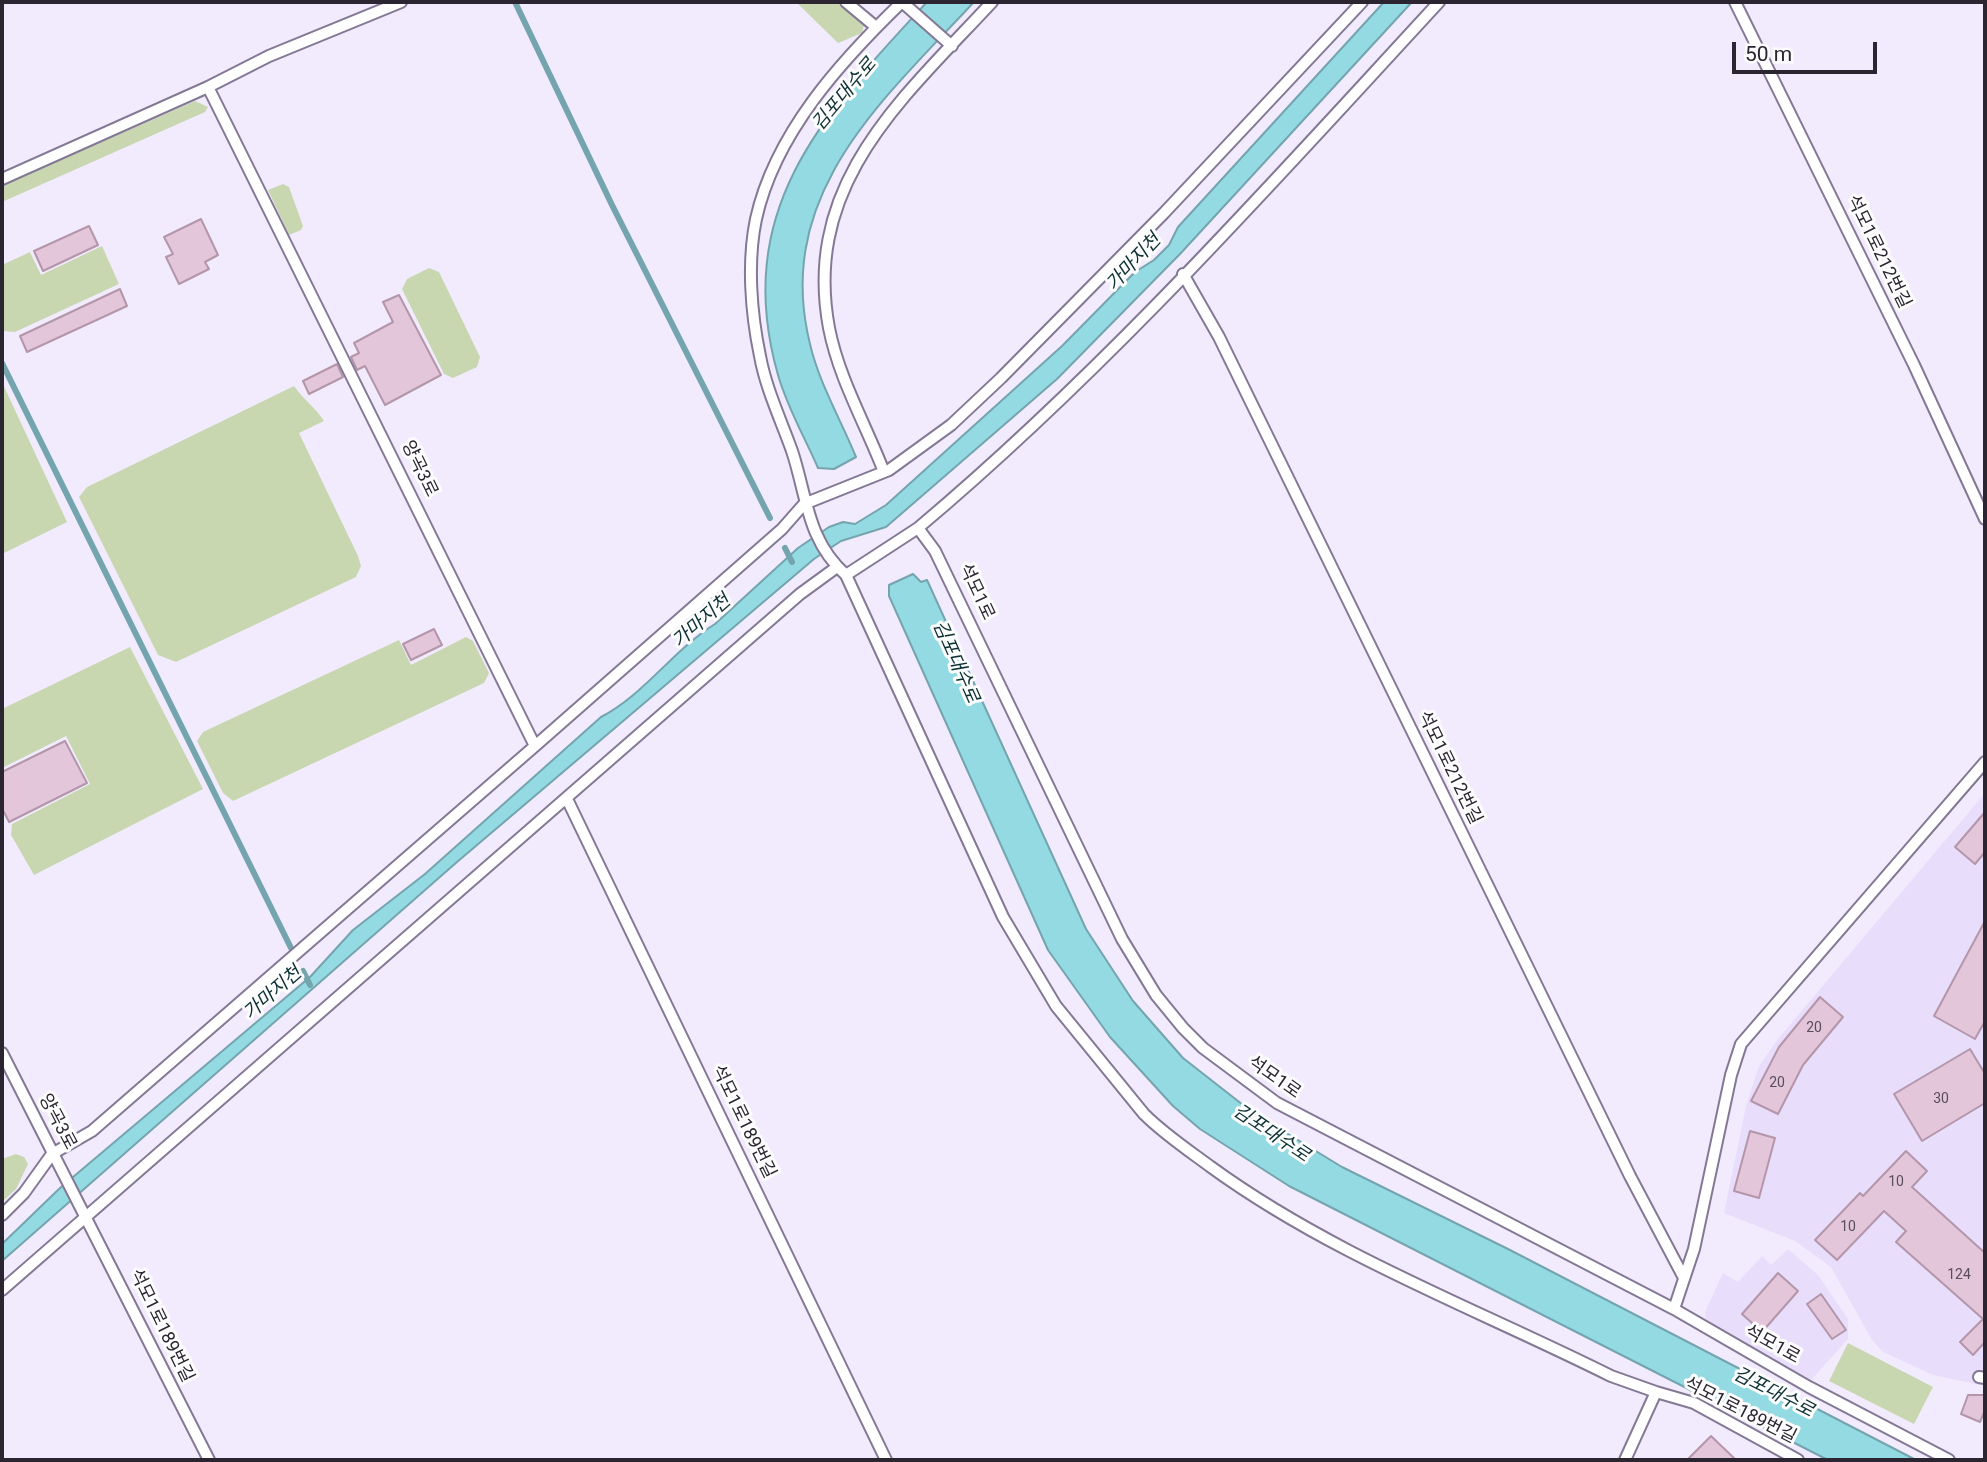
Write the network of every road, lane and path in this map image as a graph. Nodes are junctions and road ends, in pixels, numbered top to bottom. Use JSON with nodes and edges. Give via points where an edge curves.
{"nodes":[{"id":1,"x":401,"y":2,"type":"edge"},
{"id":2,"x":846,"y":2,"type":"edge"},
{"id":3,"x":992,"y":2,"type":"edge"},
{"id":4,"x":1362,"y":2,"type":"edge"},
{"id":5,"x":1439,"y":2,"type":"edge"},
{"id":6,"x":1735,"y":2,"type":"edge"},
{"id":7,"x":904,"y":3,"type":"edge"},
{"id":8,"x":876,"y":27,"type":"junction"},
{"id":9,"x":948,"y":43,"type":"junction"},
{"id":10,"x":208,"y":87,"type":"junction"},
{"id":11,"x":2,"y":179,"type":"edge"},
{"id":12,"x":1183,"y":274,"type":"junction"},
{"id":13,"x":884,"y":472,"type":"junction"},
{"id":14,"x":806,"y":509,"type":"junction"},
{"id":15,"x":1985,"y":519,"type":"edge"},
{"id":16,"x":918,"y":528,"type":"junction"},
{"id":17,"x":834,"y":564,"type":"junction"},
{"id":18,"x":846,"y":575,"type":"junction"},
{"id":19,"x":536,"y":746,"type":"junction"},
{"id":20,"x":1985,"y":762,"type":"edge"},
{"id":21,"x":567,"y":799,"type":"junction"},
{"id":22,"x":2,"y":1053,"type":"edge"},
{"id":23,"x":54,"y":1157,"type":"junction"},
{"id":24,"x":84,"y":1213,"type":"junction"},
{"id":25,"x":2,"y":1215,"type":"edge"},
{"id":26,"x":1684,"y":1278,"type":"junction"},
{"id":27,"x":2,"y":1290,"type":"edge"},
{"id":28,"x":1674,"y":1309,"type":"junction"},
{"id":29,"x":1656,"y":1392,"type":"junction"},
{"id":30,"x":209,"y":1460,"type":"edge"},
{"id":31,"x":886,"y":1460,"type":"edge"},
{"id":32,"x":1625,"y":1460,"type":"edge"},
{"id":33,"x":1798,"y":1460,"type":"edge"},
{"id":34,"x":1949,"y":1460,"type":"edge"}],
"edges":[{"from":1,"to":10,"type":"lane","via":[[269,55]]},
{"from":2,"to":8,"type":"lane"},
{"from":3,"to":9,"type":"lane"},
{"from":4,"to":13,"type":"lane","via":[[1001,378],[951,425]]},
{"from":5,"to":12,"type":"lane"},
{"from":6,"to":15,"type":"lane","name":"석모1로212번길"},
{"from":7,"to":8,"type":"lane"},
{"from":7,"to":9,"type":"lane"},
{"from":8,"to":14,"type":"lane","via":[[837,67],[788,143],[762,198],[753,240],[760,359],[796,464]]},
{"from":9,"to":13,"type":"lane","via":[[860,156],[841,191],[827,235],[829,328],[842,374]]},
{"from":10,"to":11,"type":"lane"},
{"from":10,"to":19,"type":"lane","name":"양곡3로"},
{"from":12,"to":16,"type":"lane","via":[[1030,430]]},
{"from":12,"to":26,"type":"lane","name":"석모1로212번길","via":[[1219,337]]},
{"from":13,"to":14,"type":"lane"},
{"from":14,"to":17,"type":"lane"},
{"from":14,"to":19,"type":"lane"},
{"from":16,"to":18,"type":"lane"},
{"from":16,"to":28,"type":"lane","name":"석모1로","via":[[945,567],[1122,939],[1156,995],[1183,1028],[1238,1076],[1303,1119]]},
{"from":17,"to":18,"type":"lane"},
{"from":17,"to":21,"type":"lane"},
{"from":18,"to":29,"type":"lane","via":[[1003,917],[1056,1006],[1144,1114],[1242,1190],[1311,1231],[1611,1376]]},
{"from":19,"to":23,"type":"lane","via":[[92,1131]]},
{"from":20,"to":26,"type":"lane","via":[[1741,1044]]},
{"from":21,"to":24,"type":"lane"},
{"from":21,"to":31,"type":"lane","name":"석모1로189번길"},
{"from":22,"to":23,"type":"lane","name":"양곡3로"},
{"from":23,"to":24,"type":"lane","name":"양곡3로"},
{"from":23,"to":25,"type":"lane"},
{"from":24,"to":27,"type":"lane"},
{"from":24,"to":30,"type":"lane","name":"석모1로189번길"},
{"from":26,"to":28,"type":"lane"},
{"from":28,"to":34,"type":"lane","name":"석모1로"},
{"from":29,"to":32,"type":"lane","name":"석모1로189번길"},
{"from":29,"to":33,"type":"lane","name":"석모1로189번길","via":[[1694,1403]]}]}
